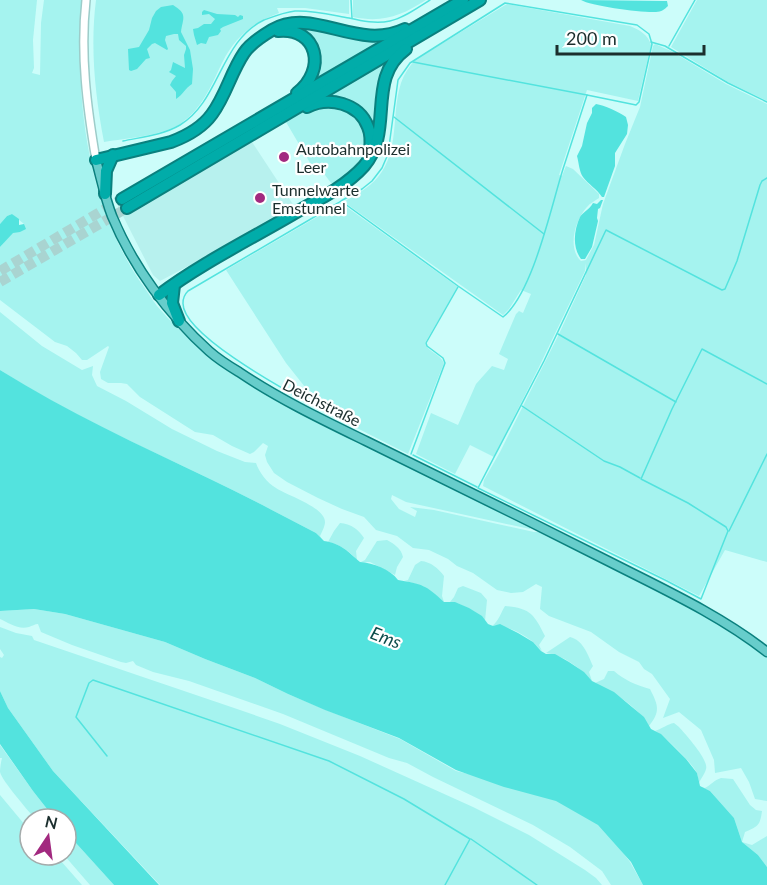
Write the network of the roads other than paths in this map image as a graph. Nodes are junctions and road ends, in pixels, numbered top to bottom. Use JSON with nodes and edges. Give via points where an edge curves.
{"nodes":[{"id":1,"x":86,"y":0,"type":"edge"},
{"id":2,"x":463,"y":0,"type":"edge"},
{"id":3,"x":480,"y":0,"type":"edge"},
{"id":4,"x":425,"y":28,"type":"junction"},
{"id":5,"x":264,"y":36,"type":"junction"},
{"id":6,"x":292,"y":111,"type":"junction"},
{"id":7,"x":265,"y":117,"type":"junction"},
{"id":8,"x":113,"y":155,"type":"junction"},
{"id":9,"x":96,"y":160,"type":"junction"},
{"id":10,"x":365,"y":164,"type":"junction"},
{"id":11,"x":105,"y":194,"type":"junction"},
{"id":12,"x":174,"y":285,"type":"junction"},
{"id":13,"x":159,"y":296,"type":"junction"},
{"id":14,"x":179,"y":321,"type":"junction"},
{"id":15,"x":767,"y":652,"type":"edge"}],
"edges":[{"from":1,"to":9,"type":"street","name":"Deichstraße","via":[[84,74]]},
{"from":2,"to":4,"type":"highway"},
{"from":3,"to":4,"type":"highway"},
{"from":4,"to":5,"type":"highway","via":[[414,24],[375,36],[305,23],[274,29]]},
{"from":4,"to":6,"type":"highway"},
{"from":4,"to":7,"type":"highway"},
{"from":4,"to":10,"type":"highway","via":[[419,41],[395,59],[387,74],[380,132],[375,150]]},
{"from":5,"to":7,"type":"highway","via":[[294,32],[308,42],[315,58],[313,74],[302,89]]},
{"from":5,"to":8,"type":"highway","via":[[245,52],[219,104],[197,129],[171,142]]},
{"from":6,"to":7,"type":"highway","via":[[125,204]]},
{"from":6,"to":10,"type":"highway","via":[[333,102],[358,112],[371,138]]},
{"from":8,"to":9,"type":"highway"},
{"from":8,"to":11,"type":"highway","via":[[106,171]]},
{"from":9,"to":11,"type":"main road","name":"Deichstraße"},
{"from":10,"to":12,"type":"highway","via":[[321,198]]},
{"from":11,"to":13,"type":"main road","name":"Deichstraße","via":[[123,240]]},
{"from":12,"to":13,"type":"highway"},
{"from":12,"to":14,"type":"highway","via":[[172,303]]},
{"from":13,"to":14,"type":"main road","name":"Deichstraße"},
{"from":14,"to":15,"type":"main road","name":"Deichstraße","via":[[211,353],[279,397],[690,603]]}]}
